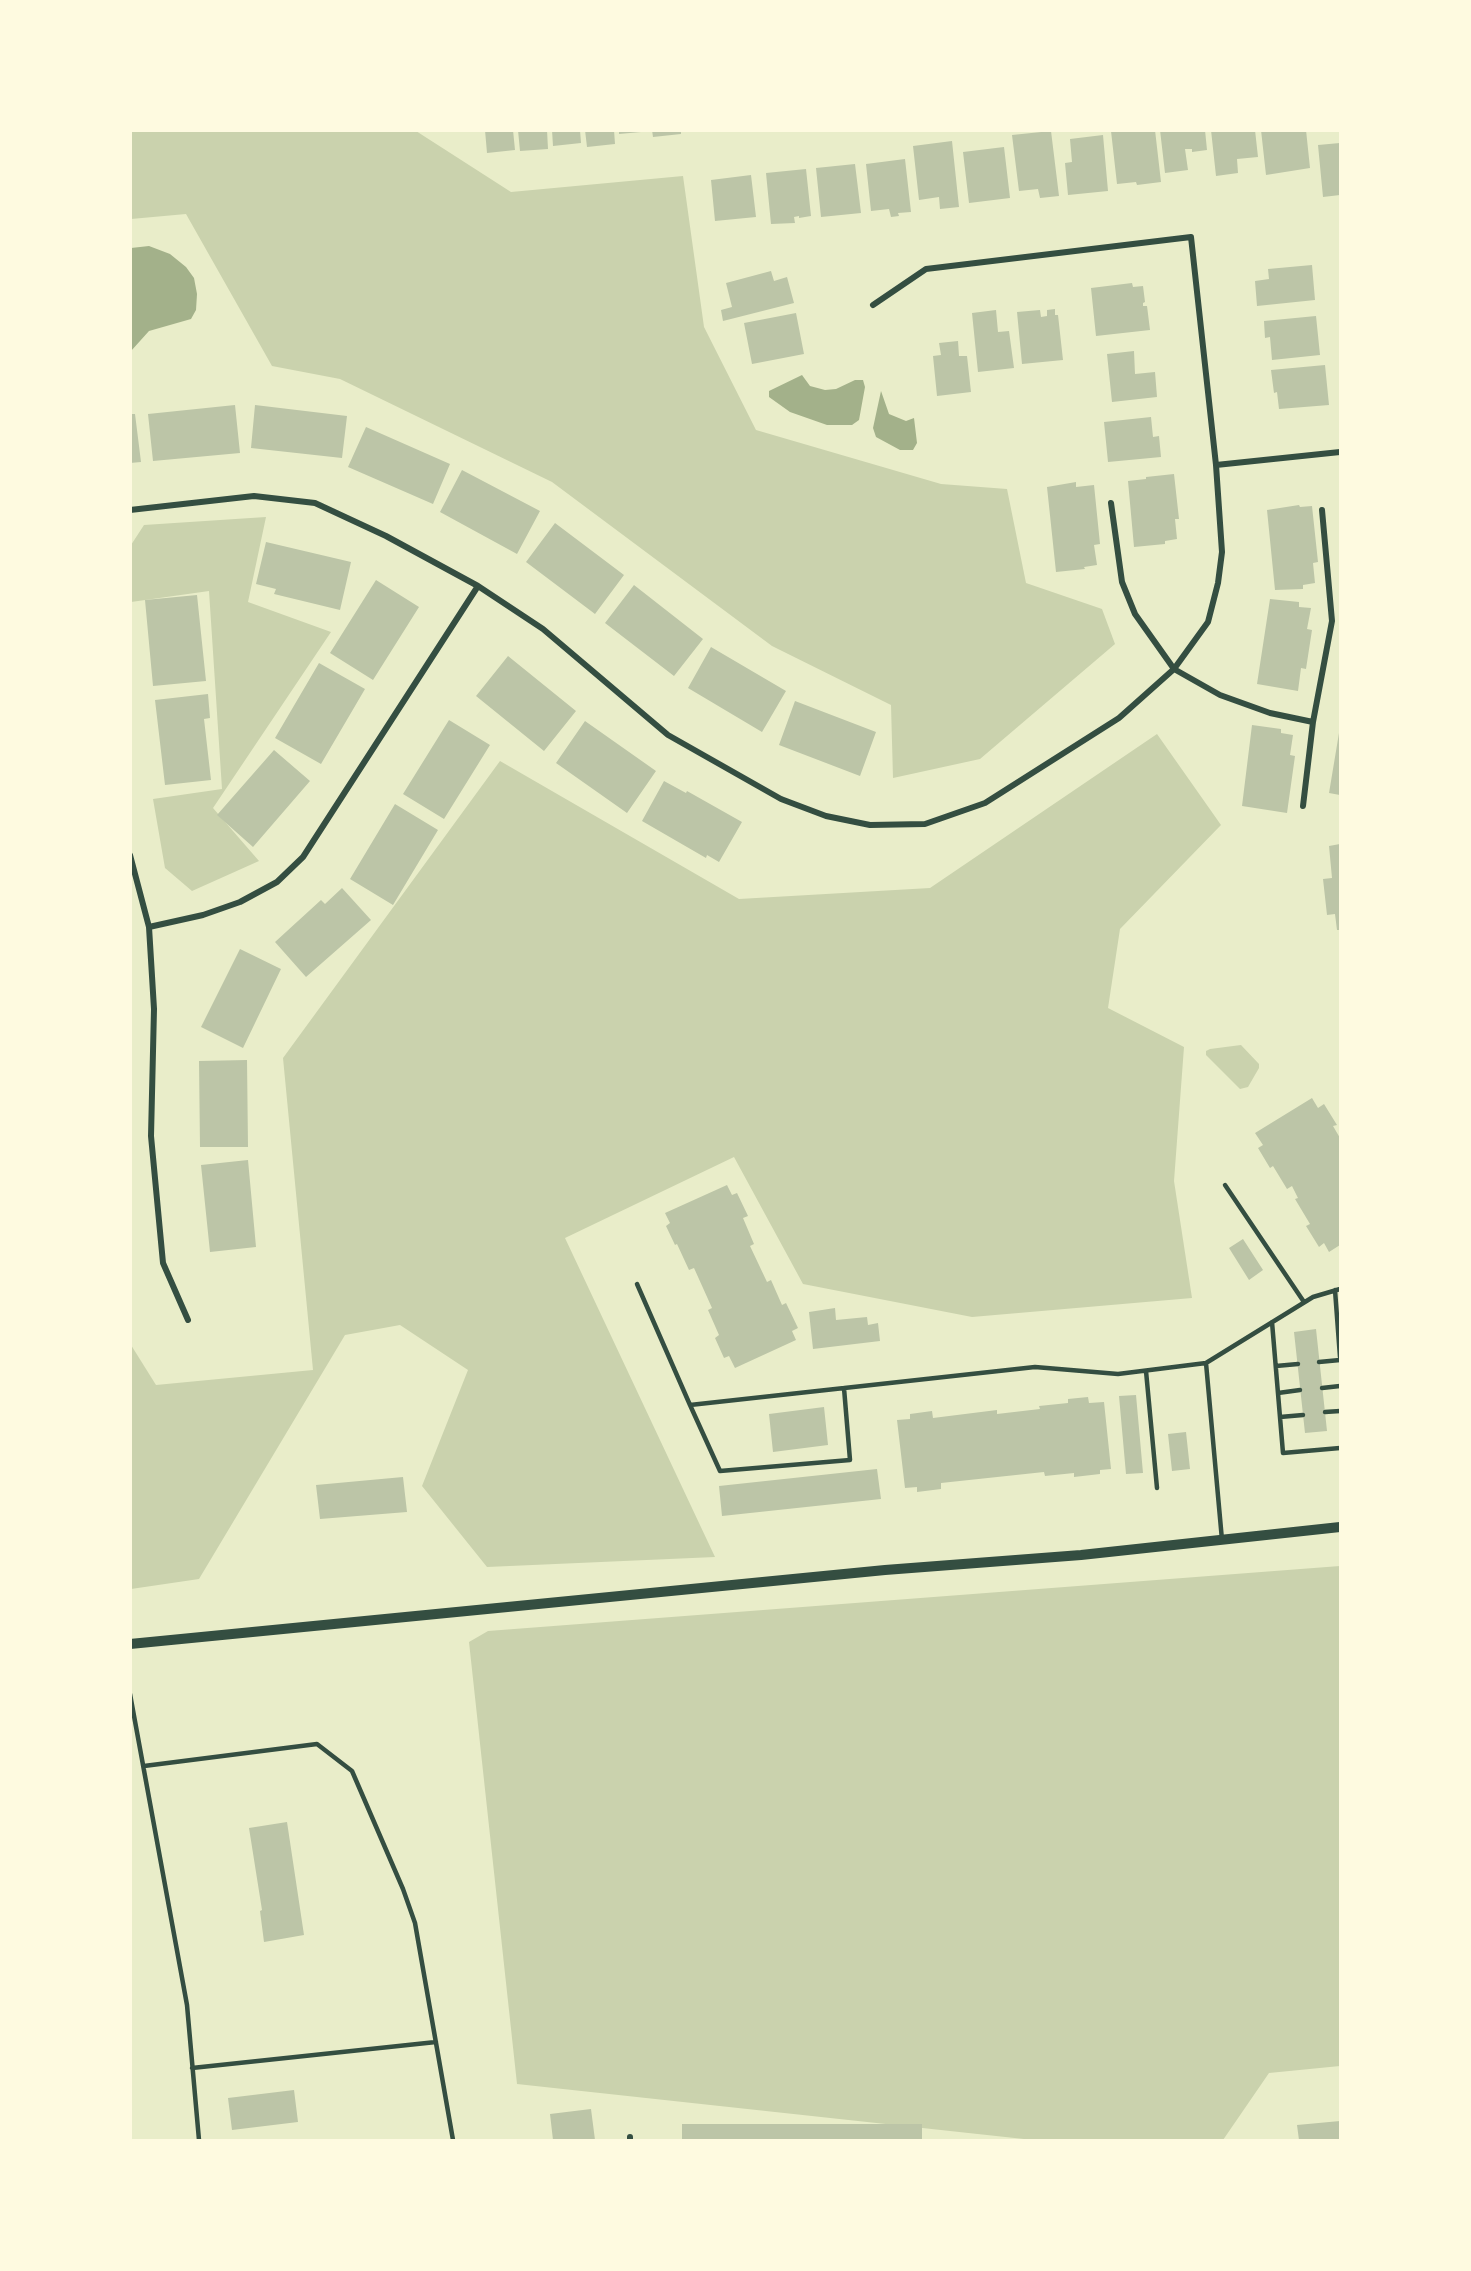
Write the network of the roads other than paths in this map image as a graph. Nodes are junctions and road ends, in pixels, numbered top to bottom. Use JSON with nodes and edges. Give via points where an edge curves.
{"nodes":[{"id":1,"x":873,"y":305,"type":"dead end"},
{"id":2,"x":1341,"y":452,"type":"edge"},
{"id":3,"x":1216,"y":465,"type":"junction"},
{"id":4,"x":1111,"y":503,"type":"dead end"},
{"id":5,"x":130,"y":510,"type":"edge"},
{"id":6,"x":1322,"y":510,"type":"dead end"},
{"id":7,"x":478,"y":586,"type":"junction"},
{"id":8,"x":1174,"y":669,"type":"junction"},
{"id":9,"x":1313,"y":722,"type":"junction"},
{"id":10,"x":1303,"y":806,"type":"dead end"},
{"id":11,"x":130,"y":855,"type":"edge"},
{"id":12,"x":149,"y":927,"type":"junction"},
{"id":13,"x":1225,"y":1185,"type":"dead end"},
{"id":14,"x":637,"y":1284,"type":"dead end"},
{"id":15,"x":1338,"y":1289,"type":"edge"},
{"id":16,"x":1304,"y":1302,"type":"junction"},
{"id":17,"x":188,"y":1320,"type":"dead end"},
{"id":18,"x":1272,"y":1322,"type":"junction"},
{"id":19,"x":1341,"y":1358,"type":"edge"},
{"id":20,"x":1319,"y":1362,"type":"dead end"},
{"id":21,"x":1206,"y":1363,"type":"junction"},
{"id":22,"x":1298,"y":1364,"type":"dead end"},
{"id":23,"x":1276,"y":1366,"type":"junction"},
{"id":24,"x":1146,"y":1371,"type":"junction"},
{"id":25,"x":1341,"y":1386,"type":"edge"},
{"id":26,"x":844,"y":1388,"type":"junction"},
{"id":27,"x":1322,"y":1388,"type":"dead end"},
{"id":28,"x":1300,"y":1390,"type":"dead end"},
{"id":29,"x":1278,"y":1393,"type":"junction"},
{"id":30,"x":690,"y":1405,"type":"junction"},
{"id":31,"x":1341,"y":1411,"type":"edge"},
{"id":32,"x":1325,"y":1412,"type":"dead end"},
{"id":33,"x":1303,"y":1415,"type":"dead end"},
{"id":34,"x":1280,"y":1417,"type":"junction"},
{"id":35,"x":1341,"y":1448,"type":"edge"},
{"id":36,"x":1157,"y":1488,"type":"dead end"},
{"id":37,"x":1341,"y":1527,"type":"edge"},
{"id":38,"x":1222,"y":1540,"type":"junction"},
{"id":39,"x":130,"y":1644,"type":"edge"},
{"id":40,"x":130,"y":1694,"type":"edge"},
{"id":41,"x":144,"y":1766,"type":"junction"},
{"id":42,"x":436,"y":2042,"type":"junction"},
{"id":43,"x":192,"y":2068,"type":"junction"},
{"id":44,"x":200,"y":2140,"type":"edge"},
{"id":45,"x":453,"y":2140,"type":"edge"}],
"edges":[{"from":1,"to":3,"type":"street","via":[[926,269],[1191,237]]},
{"from":2,"to":3,"type":"street"},
{"from":3,"to":8,"type":"street","via":[[1222,552],[1218,583],[1208,622]]},
{"from":4,"to":8,"type":"street","via":[[1122,582],[1136,614]]},
{"from":5,"to":7,"type":"street","via":[[254,496],[315,503]]},
{"from":6,"to":9,"type":"street","via":[[1332,621]]},
{"from":7,"to":8,"type":"street","via":[[543,629],[668,735],[781,800],[826,816],[870,825],[925,824],[985,803],[1119,718]]},
{"from":7,"to":12,"type":"street","via":[[303,857],[277,882],[240,902]]},
{"from":8,"to":9,"type":"street","via":[[1221,695],[1270,713]]},
{"from":9,"to":10,"type":"street"},
{"from":11,"to":12,"type":"street"},
{"from":12,"to":17,"type":"street","via":[[154,1009],[151,1136],[163,1263]]},
{"from":13,"to":16,"type":"lane"},
{"from":14,"to":30,"type":"lane"},
{"from":15,"to":16,"type":"lane"},
{"from":15,"to":19,"type":"lane"},
{"from":16,"to":18,"type":"lane"},
{"from":18,"to":21,"type":"lane"},
{"from":18,"to":23,"type":"lane"},
{"from":19,"to":20,"type":"lane"},
{"from":21,"to":24,"type":"lane"},
{"from":21,"to":38,"type":"lane"},
{"from":22,"to":23,"type":"lane"},
{"from":23,"to":29,"type":"lane"},
{"from":24,"to":26,"type":"lane","via":[[1118,1374],[1035,1366]]},
{"from":24,"to":36,"type":"lane"},
{"from":25,"to":27,"type":"lane"},
{"from":26,"to":30,"type":"lane"},
{"from":26,"to":30,"type":"lane","via":[[850,1460],[720,1471]]},
{"from":28,"to":29,"type":"lane"},
{"from":29,"to":34,"type":"lane"},
{"from":31,"to":32,"type":"lane"},
{"from":33,"to":34,"type":"lane"},
{"from":34,"to":35,"type":"lane","via":[[1284,1454]]},
{"from":37,"to":38,"type":"street"},
{"from":38,"to":39,"type":"street"},
{"from":40,"to":41,"type":"lane"},
{"from":41,"to":42,"type":"lane","via":[[317,1744],[352,1772],[414,1923]]},
{"from":41,"to":43,"type":"lane","via":[[187,2005]]},
{"from":42,"to":43,"type":"lane"},
{"from":42,"to":45,"type":"lane"},
{"from":43,"to":44,"type":"lane"}]}
